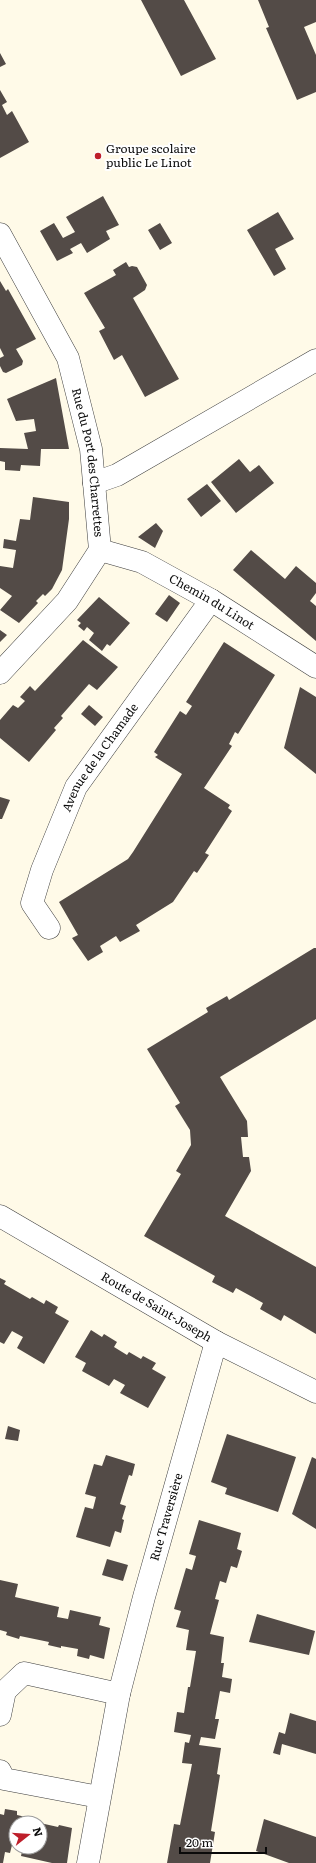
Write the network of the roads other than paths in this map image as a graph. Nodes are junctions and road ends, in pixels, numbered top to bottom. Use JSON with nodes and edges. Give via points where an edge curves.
{"nodes":[{"id":1,"x":0,"y":234,"type":"edge"},
{"id":2,"x":316,"y":360,"type":"edge"},
{"id":3,"x":94,"y":483,"type":"junction"},
{"id":4,"x":100,"y":550,"type":"junction"},
{"id":5,"x":211,"y":600,"type":"junction"},
{"id":6,"x":316,"y":667,"type":"edge"},
{"id":7,"x":0,"y":673,"type":"edge"},
{"id":8,"x":49,"y":928,"type":"dead end"},
{"id":9,"x":0,"y":1216,"type":"edge"},
{"id":10,"x":216,"y":1342,"type":"junction"},
{"id":11,"x":316,"y":1392,"type":"edge"},
{"id":12,"x":119,"y":1694,"type":"junction"},
{"id":13,"x":0,"y":1715,"type":"edge"},
{"id":14,"x":0,"y":1771,"type":"edge"},
{"id":15,"x":99,"y":1797,"type":"junction"},
{"id":16,"x":88,"y":1863,"type":"edge"}],
"edges":[{"from":1,"to":3,"type":"street","name":"Rue du Port des Charrettes","via":[[68,358],[91,449]]},
{"from":2,"to":3,"type":"street","via":[[117,475]]},
{"from":3,"to":4,"type":"street","name":"Rue du Port des Charrettes"},
{"from":4,"to":5,"type":"street","name":"Chemin du Linot","via":[[142,562]]},
{"from":4,"to":7,"type":"street","name":"Rue du Port des Charrettes","via":[[67,601]]},
{"from":5,"to":6,"type":"street","name":"Chemin du Linot"},
{"from":5,"to":8,"type":"street","name":"Avenue de la Chamade","via":[[76,787],[42,870],[32,903]]},
{"from":9,"to":10,"type":"street","name":"Route de Saint-Joseph"},
{"from":10,"to":11,"type":"street","name":"Route de Saint-Joseph"},
{"from":10,"to":12,"type":"street","name":"Rue Traversière"},
{"from":12,"to":13,"type":"street","via":[[24,1673],[5,1691]]},
{"from":12,"to":15,"type":"street","name":"Rue Traversière"},
{"from":14,"to":15,"type":"street","via":[[4,1779]]},
{"from":15,"to":16,"type":"street","name":"Rue Traversière"}]}
